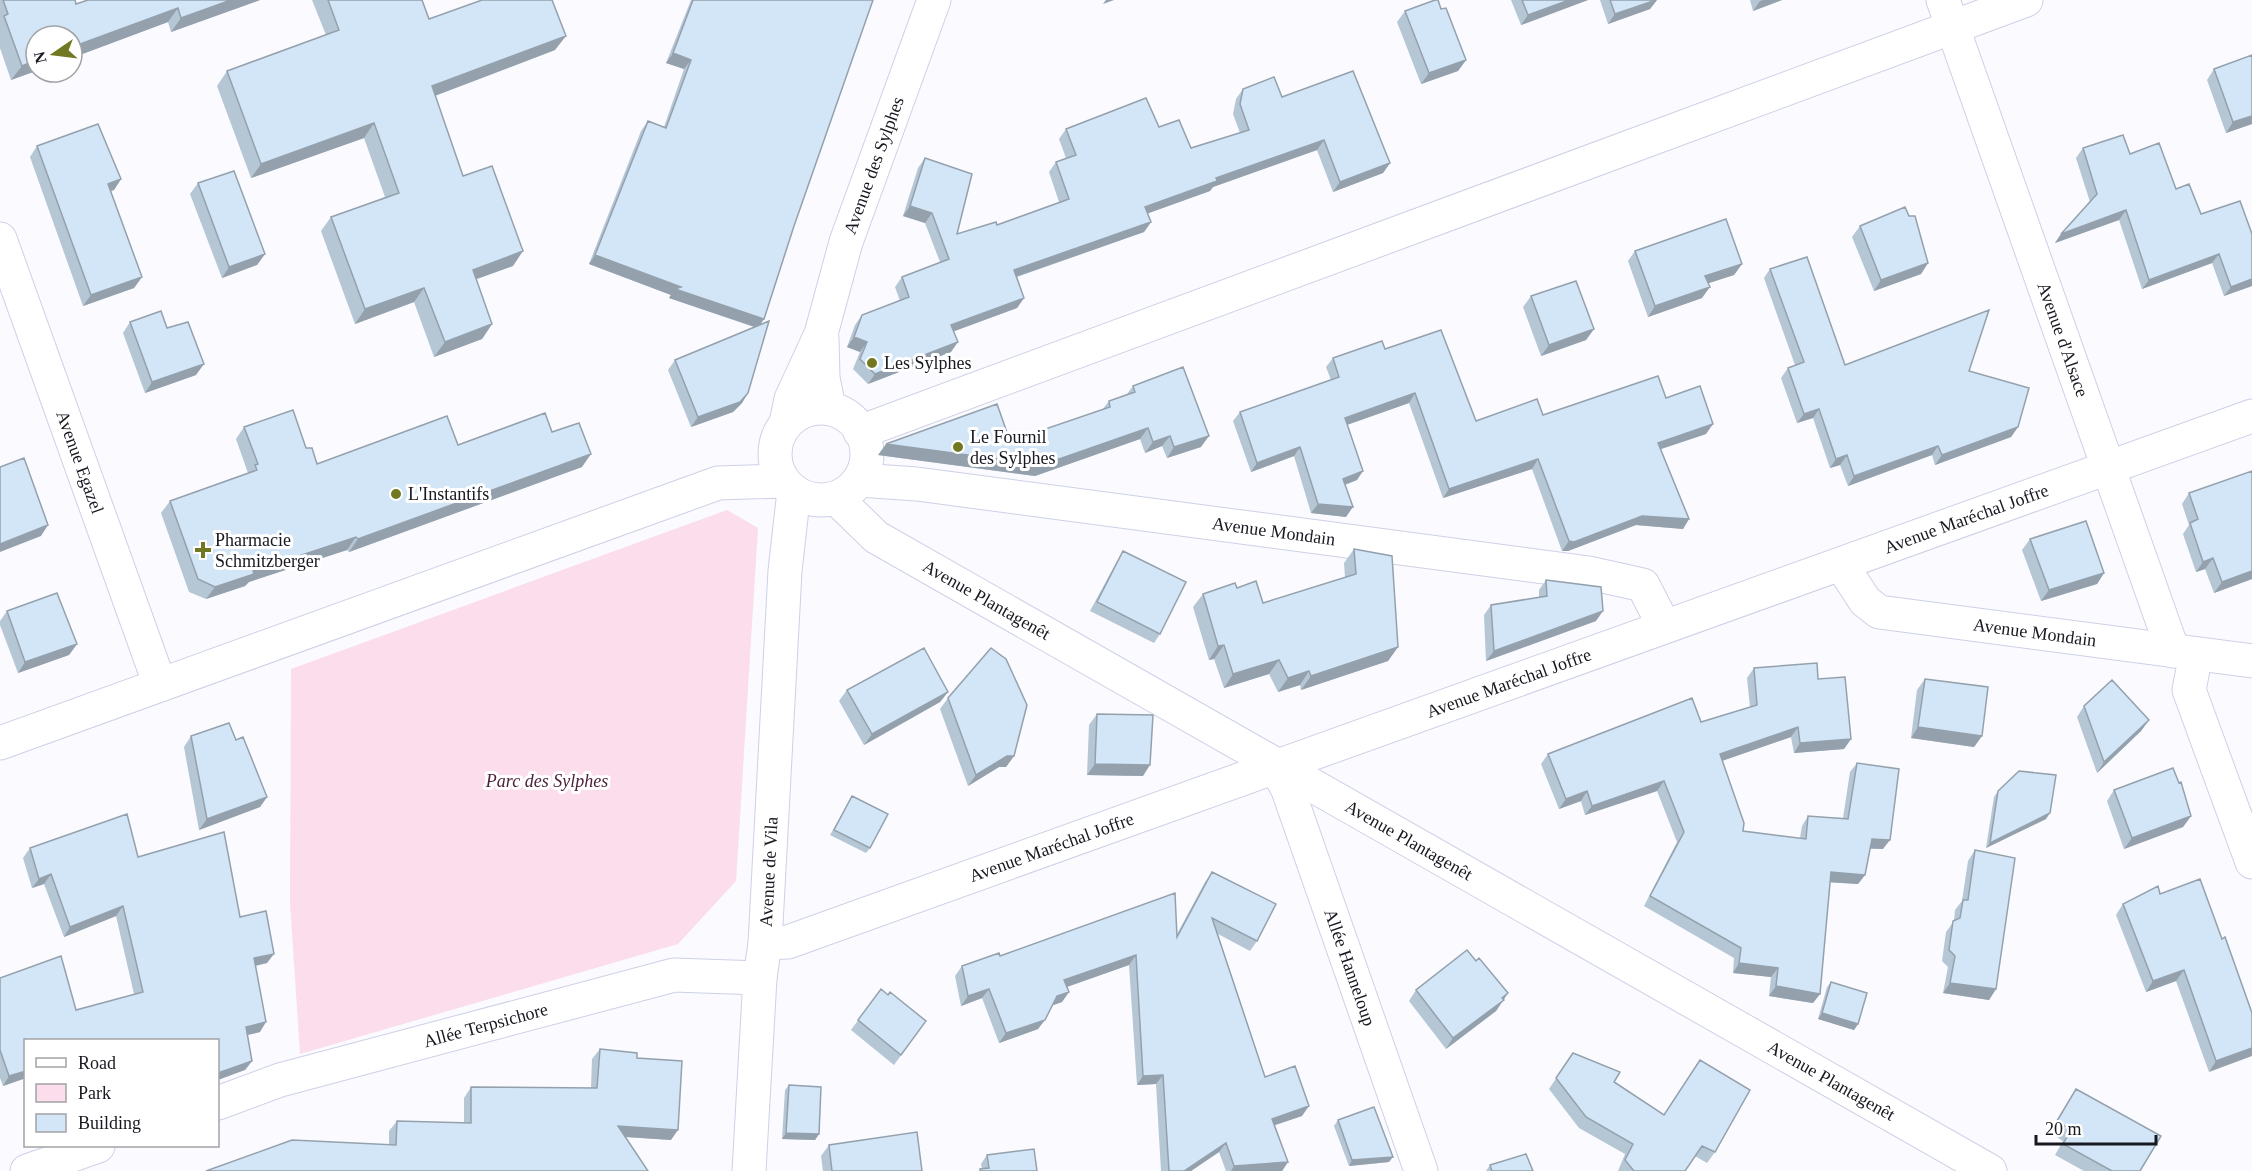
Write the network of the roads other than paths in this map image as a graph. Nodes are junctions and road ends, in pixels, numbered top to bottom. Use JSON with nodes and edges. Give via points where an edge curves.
{"nodes":[{"id":1,"x":934,"y":0,"type":"edge"},
{"id":2,"x":2026,"y":0,"type":"edge"},
{"id":3,"x":1948,"y":13,"type":"edge"},
{"id":4,"x":0,"y":239,"type":"edge"},
{"id":5,"x":5,"y":271,"type":"edge"},
{"id":6,"x":821,"y":334,"type":"junction"},
{"id":7,"x":829,"y":408,"type":"junction"},
{"id":8,"x":2252,"y":416,"type":"edge"},
{"id":9,"x":782,"y":430,"type":"junction"},
{"id":10,"x":860,"y":432,"type":"junction"},
{"id":11,"x":2108,"y":468,"type":"junction"},
{"id":12,"x":718,"y":483,"type":"junction"},
{"id":13,"x":819,"y":490,"type":"junction"},
{"id":14,"x":1841,"y":564,"type":"junction"},
{"id":15,"x":1664,"y":626,"type":"junction"},
{"id":16,"x":2184,"y":653,"type":"junction"},
{"id":17,"x":2252,"y":661,"type":"edge"},
{"id":18,"x":160,"y":685,"type":"junction"},
{"id":19,"x":0,"y":743,"type":"edge"},
{"id":20,"x":1275,"y":765,"type":"junction"},
{"id":21,"x":2252,"y":862,"type":"edge"},
{"id":22,"x":765,"y":943,"type":"junction"},
{"id":23,"x":760,"y":978,"type":"junction"},
{"id":24,"x":219,"y":1103,"type":"edge"},
{"id":25,"x":95,"y":1147,"type":"edge"},
{"id":26,"x":27,"y":1171,"type":"edge"},
{"id":27,"x":748,"y":1171,"type":"edge"},
{"id":28,"x":1421,"y":1171,"type":"edge"},
{"id":29,"x":1990,"y":1171,"type":"edge"}],
"edges":[{"from":1,"to":6,"type":"street","name":"Avenue des Sylphes","via":[[846,242]]},
{"from":2,"to":3,"type":"street"},
{"from":3,"to":10,"type":"street"},
{"from":3,"to":11,"type":"street","name":"Avenue d'Alsace"},
{"from":4,"to":5,"type":"street","name":"Avenue Egazel"},
{"from":5,"to":18,"type":"street","name":"Avenue Egazel"},
{"from":6,"to":7,"type":"street","name":"Avenue des Sylphes"},
{"from":6,"to":9,"type":"street","name":"Avenue des Sylphes","via":[[791,399]]},
{"from":7,"to":9,"type":"street","via":[[813,408],[799,414]]},
{"from":7,"to":10,"type":"street","via":[[843,414]]},
{"from":8,"to":11,"type":"street","name":"Avenue Maréchal Joffre"},
{"from":9,"to":12,"type":"street"},
{"from":9,"to":13,"type":"street","via":[[775,452],[777,467]]},
{"from":10,"to":13,"type":"street","via":[[867,451],[866,466]]},
{"from":11,"to":14,"type":"street","name":"Avenue Maréchal Joffre"},
{"from":11,"to":16,"type":"street","name":"Avenue d'Alsace"},
{"from":12,"to":13,"type":"street"},
{"from":12,"to":18,"type":"street"},
{"from":13,"to":15,"type":"street","name":"Avenue Mondain","via":[[929,485],[1589,573],[1644,585]]},
{"from":13,"to":20,"type":"street","name":"Avenue Plantagenêt","via":[[876,537]]},
{"from":13,"to":22,"type":"street","name":"Avenue de Vila","via":[[785,571]]},
{"from":14,"to":15,"type":"street","name":"Avenue Maréchal Joffre"},
{"from":14,"to":16,"type":"street","name":"Avenue Mondain","via":[[1865,601],[1879,612]]},
{"from":15,"to":20,"type":"street","name":"Avenue Maréchal Joffre"},
{"from":16,"to":17,"type":"street","name":"Avenue Mondain"},
{"from":16,"to":21,"type":"street","via":[[2189,690]]},
{"from":18,"to":19,"type":"street"},
{"from":20,"to":22,"type":"street","name":"Avenue Maréchal Joffre","via":[[788,942]]},
{"from":20,"to":28,"type":"street","name":"Allée Hanneloup","via":[[1288,790]]},
{"from":20,"to":29,"type":"street","name":"Avenue Plantagenêt"},
{"from":22,"to":23,"type":"street","name":"Avenue de Vila"},
{"from":23,"to":24,"type":"street","name":"Allée Terpsichore","via":[[674,975],[280,1080]]},
{"from":23,"to":27,"type":"street","name":"Avenue de Vila"},
{"from":25,"to":26,"type":"street"}]}
